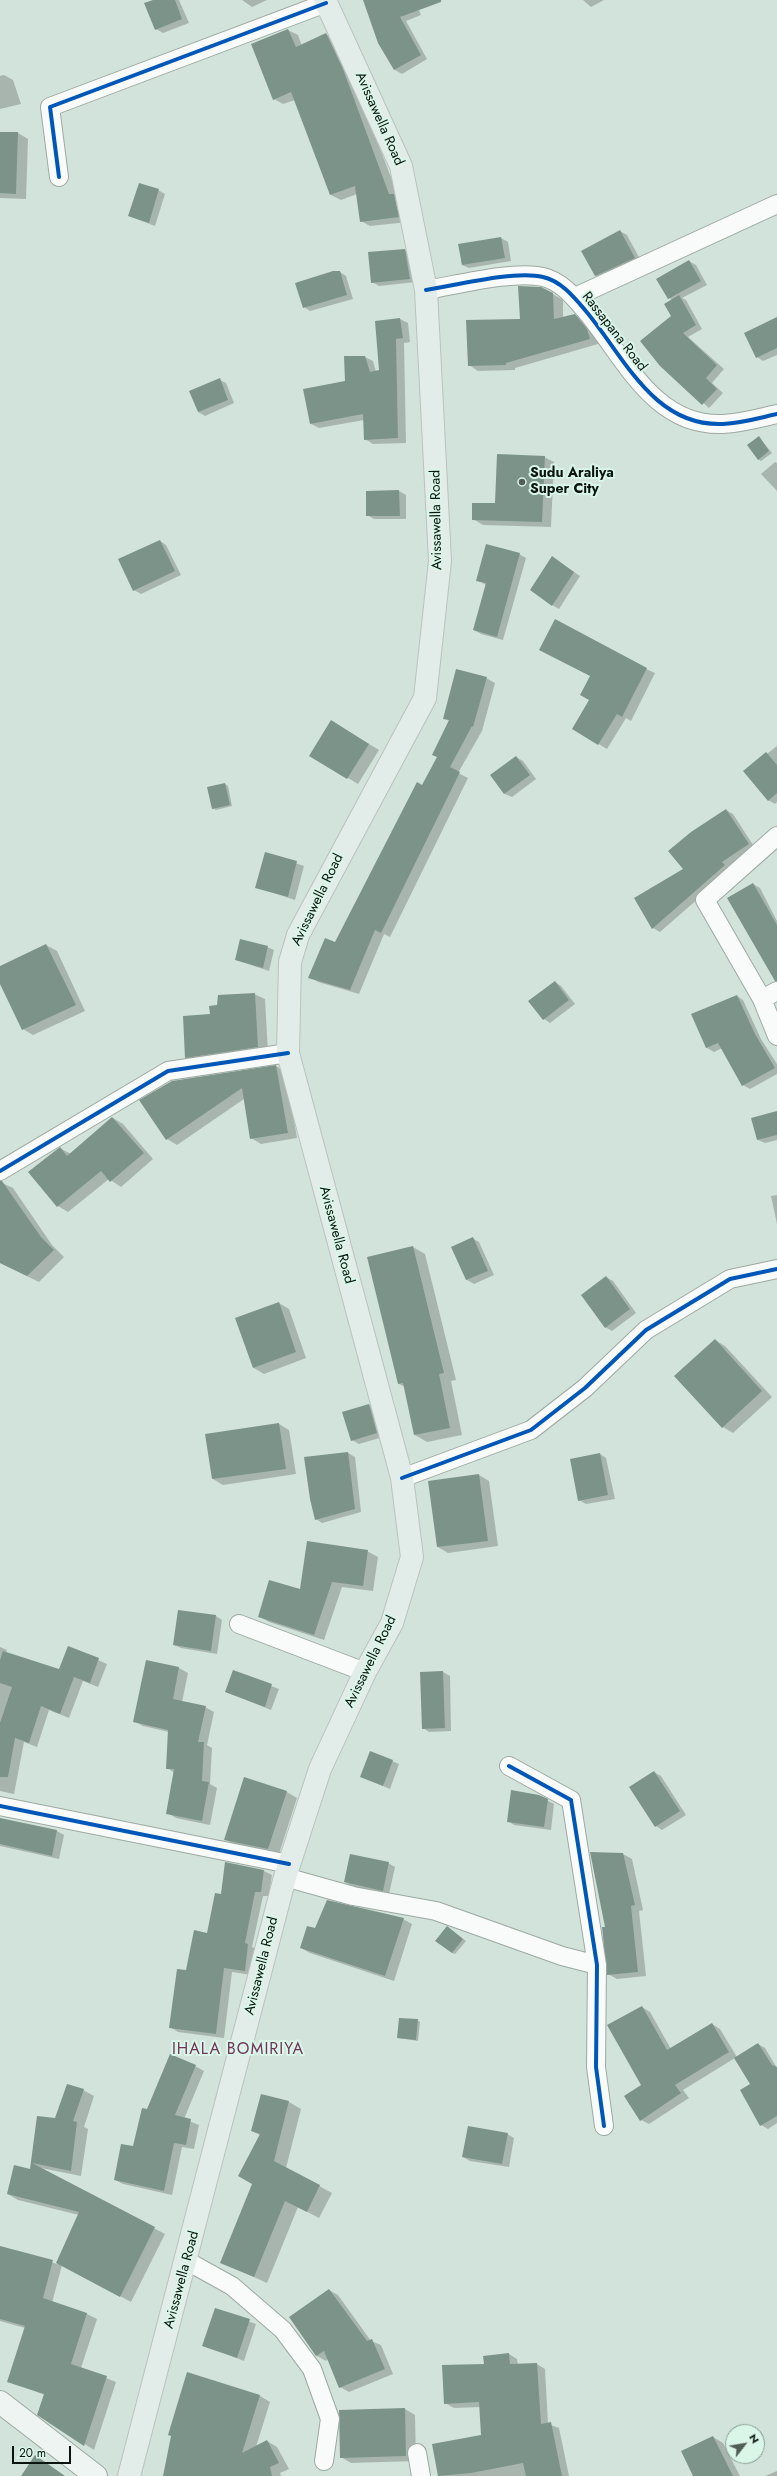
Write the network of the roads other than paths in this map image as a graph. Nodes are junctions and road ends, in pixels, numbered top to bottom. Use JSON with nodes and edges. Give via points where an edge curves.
{"nodes":[{"id":1,"x":326,"y":2,"type":"edge"},
{"id":2,"x":59,"y":177,"type":"dead end"},
{"id":3,"x":777,"y":204,"type":"edge"},
{"id":4,"x":426,"y":290,"type":"junction"},
{"id":5,"x":575,"y":297,"type":"junction"},
{"id":6,"x":777,"y":414,"type":"edge"},
{"id":7,"x":777,"y":836,"type":"edge"},
{"id":8,"x":769,"y":995,"type":"edge"},
{"id":9,"x":777,"y":1036,"type":"edge"},
{"id":10,"x":288,"y":1053,"type":"junction"},
{"id":11,"x":0,"y":1171,"type":"edge"},
{"id":12,"x":777,"y":1269,"type":"edge"},
{"id":13,"x":402,"y":1478,"type":"junction"},
{"id":14,"x":239,"y":1624,"type":"dead end"},
{"id":15,"x":365,"y":1672,"type":"junction"},
{"id":16,"x":509,"y":1766,"type":"dead end"},
{"id":17,"x":0,"y":1806,"type":"edge"},
{"id":18,"x":287,"y":1870,"type":"junction"},
{"id":19,"x":597,"y":1965,"type":"junction"},
{"id":20,"x":604,"y":2126,"type":"dead end"},
{"id":21,"x":187,"y":2261,"type":"junction"},
{"id":22,"x":0,"y":2402,"type":"edge"},
{"id":23,"x":417,"y":2453,"type":"dead end"},
{"id":24,"x":324,"y":2461,"type":"dead end"},
{"id":25,"x":96,"y":2476,"type":"edge"},
{"id":26,"x":129,"y":2476,"type":"edge"},
{"id":27,"x":421,"y":2476,"type":"edge"}],
"edges":[{"from":1,"to":2,"type":"street","via":[[50,107]]},
{"from":1,"to":4,"type":"main road","name":"Avissawella Road","via":[[401,166]]},
{"from":3,"to":5,"type":"street"},
{"from":4,"to":5,"type":"street","name":"Rassapana Road","via":[[529,275],[559,283]]},
{"from":4,"to":10,"type":"main road","name":"Avissawella Road","via":[[440,560],[424,698],[298,935],[290,962]]},
{"from":5,"to":6,"type":"street","name":"Rassapana Road","via":[[650,396],[665,408],[681,416],[722,424],[746,422]]},
{"from":7,"to":8,"type":"street","via":[[705,900]]},
{"from":8,"to":9,"type":"street"},
{"from":10,"to":11,"type":"street","via":[[168,1071]]},
{"from":10,"to":13,"type":"main road","name":"Avissawella Road"},
{"from":12,"to":13,"type":"street","via":[[730,1279],[646,1330],[586,1388],[531,1430]]},
{"from":13,"to":15,"type":"main road","name":"Avissawella Road","via":[[412,1557],[392,1623]]},
{"from":14,"to":15,"type":"street"},
{"from":15,"to":18,"type":"main road","name":"Avissawella Road","via":[[320,1769]]},
{"from":16,"to":19,"type":"street","via":[[571,1800]]},
{"from":17,"to":18,"type":"street"},
{"from":18,"to":19,"type":"street","via":[[352,1896],[436,1911],[562,1956]]},
{"from":18,"to":21,"type":"main road","name":"Avissawella Road"},
{"from":19,"to":20,"type":"street","via":[[596,2067]]},
{"from":21,"to":24,"type":"street","via":[[232,2286],[283,2330],[312,2369],[330,2419]]},
{"from":21,"to":26,"type":"main road","name":"Avissawella Road"},
{"from":22,"to":25,"type":"street"},
{"from":23,"to":27,"type":"street"}]}
